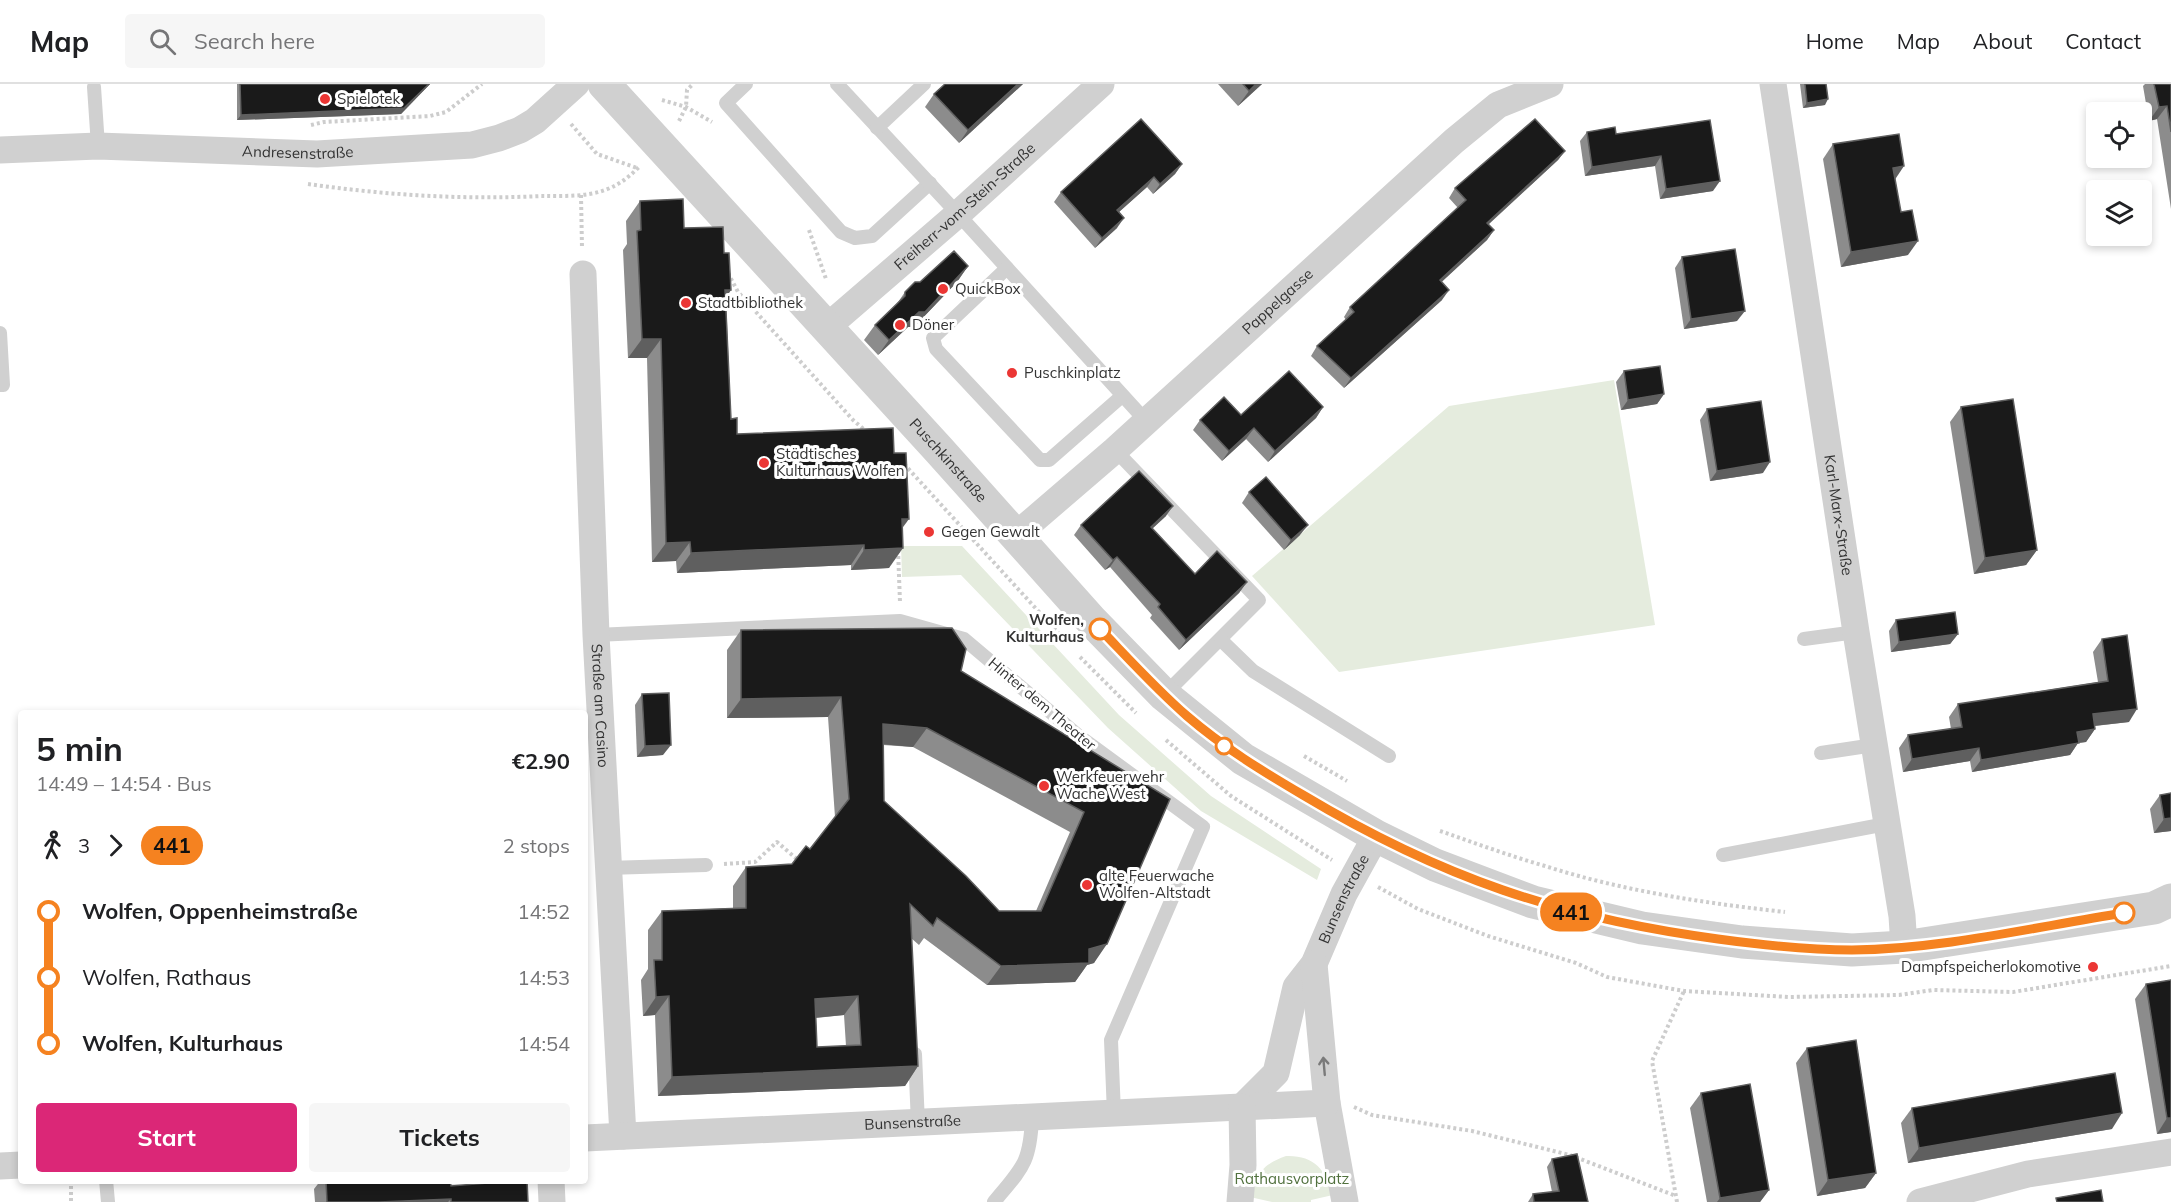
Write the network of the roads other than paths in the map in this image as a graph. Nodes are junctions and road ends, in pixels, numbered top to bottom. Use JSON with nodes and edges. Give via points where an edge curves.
{"nodes":[{"id":1,"x":576,"y":84,"type":"edge"},
{"id":2,"x":604,"y":84,"type":"edge"},
{"id":3,"x":746,"y":84,"type":"edge"},
{"id":4,"x":837,"y":84,"type":"edge"},
{"id":5,"x":924,"y":84,"type":"edge"},
{"id":6,"x":1101,"y":84,"type":"edge"},
{"id":7,"x":1550,"y":84,"type":"edge"},
{"id":8,"x":1773,"y":84,"type":"edge"},
{"id":9,"x":94,"y":87,"type":"dead end"},
{"id":10,"x":878,"y":128,"type":"junction"},
{"id":11,"x":98,"y":146,"type":"junction"},
{"id":12,"x":0,"y":150,"type":"edge"},
{"id":13,"x":930,"y":183,"type":"junction"},
{"id":14,"x":958,"y":214,"type":"junction"},
{"id":15,"x":1007,"y":268,"type":"junction"},
{"id":16,"x":582,"y":274,"type":"road end"},
{"id":17,"x":836,"y":319,"type":"junction"},
{"id":18,"x":0,"y":333,"type":"edge"},
{"id":19,"x":0,"y":385,"type":"edge"},
{"id":20,"x":1122,"y":396,"type":"junction"},
{"id":21,"x":1146,"y":421,"type":"junction"},
{"id":22,"x":1115,"y":450,"type":"junction"},
{"id":23,"x":1015,"y":536,"type":"junction"},
{"id":24,"x":1856,"y":632,"type":"junction"},
{"id":25,"x":596,"y":635,"type":"junction"},
{"id":26,"x":1804,"y":639,"type":"dead end"},
{"id":27,"x":1221,"y":640,"type":"junction"},
{"id":28,"x":1164,"y":695,"type":"junction"},
{"id":29,"x":1874,"y":745,"type":"junction"},
{"id":30,"x":1821,"y":753,"type":"dead end"},
{"id":31,"x":1389,"y":756,"type":"dead end"},
{"id":32,"x":594,"y":772,"type":"edge"},
{"id":33,"x":1886,"y":824,"type":"junction"},
{"id":34,"x":1376,"y":836,"type":"junction"},
{"id":35,"x":1723,"y":855,"type":"dead end"},
{"id":36,"x":706,"y":865,"type":"road end"},
{"id":37,"x":607,"y":868,"type":"junction"},
{"id":38,"x":2165,"y":907,"type":"edge"},
{"id":39,"x":1904,"y":947,"type":"junction"},
{"id":40,"x":1314,"y":964,"type":"junction"},
{"id":41,"x":914,"y":1044,"type":"edge"},
{"id":42,"x":1327,"y":1098,"type":"junction"},
{"id":43,"x":1242,"y":1107,"type":"junction"},
{"id":44,"x":1114,"y":1114,"type":"junction"},
{"id":45,"x":1032,"y":1118,"type":"junction"},
{"id":46,"x":918,"y":1124,"type":"junction"},
{"id":47,"x":622,"y":1136,"type":"junction"},
{"id":48,"x":588,"y":1138,"type":"edge"},
{"id":49,"x":2171,"y":1152,"type":"edge"},
{"id":50,"x":18,"y":1165,"type":"edge"},
{"id":51,"x":0,"y":1166,"type":"edge"},
{"id":52,"x":106,"y":1184,"type":"edge"},
{"id":53,"x":551,"y":1184,"type":"edge"},
{"id":54,"x":2000,"y":1192,"type":"edge"},
{"id":55,"x":108,"y":1202,"type":"edge"},
{"id":56,"x":552,"y":1202,"type":"edge"},
{"id":57,"x":994,"y":1202,"type":"edge"},
{"id":58,"x":1240,"y":1202,"type":"edge"},
{"id":59,"x":1345,"y":1202,"type":"edge"},
{"id":60,"x":1920,"y":1202,"type":"edge"}],
"edges":[{"from":1,"to":11,"type":"street","name":"Andresenstraße","via":[[535,121],[499,138],[453,147],[317,154]]},
{"from":2,"to":17,"type":"street","name":"Puschkinstraße","via":[[648,156]]},
{"from":3,"to":13,"type":"lane","via":[[726,103],[841,232],[855,238],[872,236]]},
{"from":4,"to":10,"type":"lane"},
{"from":5,"to":10,"type":"lane"},
{"from":6,"to":14,"type":"street","name":"Freiherr-vom-Stein-Straße"},
{"from":7,"to":21,"type":"street","name":"Pappelgasse","via":[[1498,105]]},
{"from":8,"to":24,"type":"street","name":"Karl-Marx-Straße"},
{"from":9,"to":11,"type":"lane"},
{"from":10,"to":13,"type":"lane"},
{"from":11,"to":12,"type":"street","name":"Andresenstraße"},
{"from":13,"to":14,"type":"lane"},
{"from":14,"to":15,"type":"lane"},
{"from":14,"to":17,"type":"street","name":"Freiherr-vom-Stein-Straße"},
{"from":15,"to":20,"type":"lane"},
{"from":15,"to":20,"type":"lane","via":[[933,338],[936,349],[1040,460],[1049,460]]},
{"from":16,"to":25,"type":"street","name":"Straße am Casino"},
{"from":17,"to":23,"type":"street","name":"Puschkinstraße"},
{"from":18,"to":19,"type":"lane"},
{"from":20,"to":21,"type":"lane"},
{"from":21,"to":22,"type":"street","name":"Pappelgasse"},
{"from":22,"to":23,"type":"street","name":"Pappelgasse"},
{"from":22,"to":27,"type":"lane","via":[[1259,600]]},
{"from":23,"to":28,"type":"street","name":"Puschkinstraße"},
{"from":24,"to":26,"type":"lane"},
{"from":24,"to":29,"type":"street","name":"Karl-Marx-Straße"},
{"from":25,"to":32,"type":"street","name":"Straße am Casino"},
{"from":25,"to":44,"type":"lane","name":"Hinter dem Theater","via":[[900,621],[964,639],[1080,737],[1203,827],[1111,1040]]},
{"from":27,"to":28,"type":"lane"},
{"from":27,"to":31,"type":"lane","via":[[1253,671]]},
{"from":28,"to":34,"type":"street","name":"Puschkinstraße","via":[[1243,759]]},
{"from":29,"to":30,"type":"lane"},
{"from":29,"to":33,"type":"street","name":"Karl-Marx-Straße"},
{"from":32,"to":37,"type":"street","name":"Straße am Casino"},
{"from":33,"to":35,"type":"lane"},
{"from":33,"to":39,"type":"street","name":"Karl-Marx-Straße"},
{"from":34,"to":39,"type":"street","name":"Puschkinstraße","via":[[1486,886],[1589,917],[1742,942],[1852,950]]},
{"from":34,"to":40,"type":"street","name":"Bunsenstraße","via":[[1344,894]]},
{"from":36,"to":37,"type":"lane"},
{"from":37,"to":47,"type":"street","name":"Straße am Casino"},
{"from":38,"to":39,"type":"street","name":"Puschkinstraße"},
{"from":42,"to":40,"type":"street","name":"Bunsenstraße","one_way":true},
{"from":40,"to":43,"type":"street","name":"Bunsenstraße","via":[[1296,987],[1276,1073]]},
{"from":41,"to":46,"type":"lane"},
{"from":42,"to":43,"type":"street","name":"Bunsenstraße"},
{"from":42,"to":59,"type":"street"},
{"from":43,"to":44,"type":"street","name":"Bunsenstraße"},
{"from":43,"to":58,"type":"street"},
{"from":44,"to":45,"type":"street","name":"Bunsenstraße"},
{"from":45,"to":46,"type":"street","name":"Bunsenstraße"},
{"from":45,"to":57,"type":"lane","via":[[1031,1149],[1024,1165]]},
{"from":46,"to":47,"type":"street","name":"Bunsenstraße"},
{"from":47,"to":48,"type":"street","name":"Bunsenstraße"},
{"from":49,"to":54,"type":"street"},
{"from":50,"to":51,"type":"street"},
{"from":52,"to":55,"type":"lane"},
{"from":53,"to":56,"type":"street"},
{"from":54,"to":60,"type":"street"}]}
